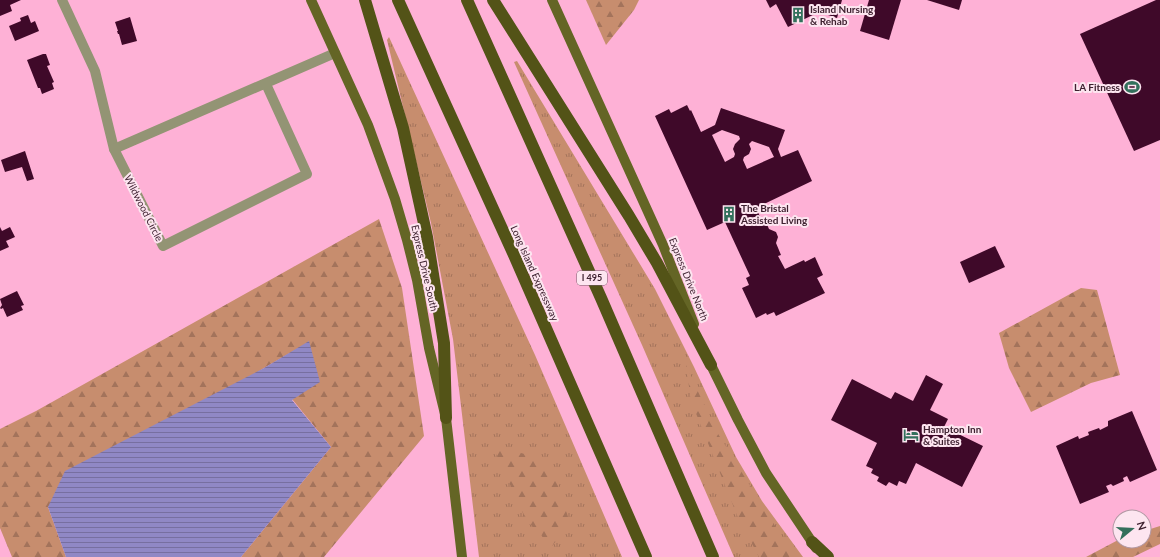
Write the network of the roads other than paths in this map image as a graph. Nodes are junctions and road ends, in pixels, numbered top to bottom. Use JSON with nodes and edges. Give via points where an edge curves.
{"nodes":[{"id":1,"x":62,"y":0,"type":"edge"},
{"id":2,"x":311,"y":0,"type":"edge"},
{"id":3,"x":365,"y":0,"type":"edge"},
{"id":4,"x":398,"y":0,"type":"edge"},
{"id":5,"x":467,"y":0,"type":"edge"},
{"id":6,"x":493,"y":0,"type":"edge"},
{"id":7,"x":552,"y":0,"type":"edge"},
{"id":8,"x":335,"y":53,"type":"junction"},
{"id":9,"x":266,"y":84,"type":"junction"},
{"id":10,"x":114,"y":149,"type":"junction"},
{"id":11,"x":711,"y":365,"type":"junction"},
{"id":12,"x":446,"y":418,"type":"junction"},
{"id":13,"x":812,"y":542,"type":"junction"},
{"id":14,"x":462,"y":557,"type":"edge"},
{"id":15,"x":646,"y":557,"type":"edge"},
{"id":16,"x":713,"y":557,"type":"edge"},
{"id":17,"x":823,"y":557,"type":"edge"},
{"id":18,"x":828,"y":557,"type":"edge"}],
"edges":[{"from":1,"to":10,"type":"street","via":[[95,71]]},
{"from":2,"to":8,"type":"main road","name":"Express Drive South"},
{"from":3,"to":12,"type":"highway","via":[[402,128],[427,237],[444,343]]},
{"from":4,"to":15,"type":"highway","name":"Long Island Expressway","via":[[514,255]]},
{"from":5,"to":16,"type":"highway","number":"I 495","via":[[598,291]]},
{"from":6,"to":11,"type":"highway","via":[[641,236]]},
{"from":7,"to":11,"type":"main road","name":"Express Drive North","via":[[663,246]]},
{"from":8,"to":9,"type":"street"},
{"from":8,"to":12,"type":"main road","name":"Express Drive South","via":[[368,126],[395,199],[413,267]]},
{"from":9,"to":10,"type":"street"},
{"from":9,"to":10,"type":"street","name":"Wildwood Circle","via":[[307,174],[163,246]]},
{"from":11,"to":13,"type":"main road","name":"Express Drive North","via":[[766,473]]},
{"from":12,"to":14,"type":"main road","name":"Express Drive South"},
{"from":13,"to":17,"type":"main road","name":"Express Drive North"},
{"from":13,"to":18,"type":"highway"}]}
